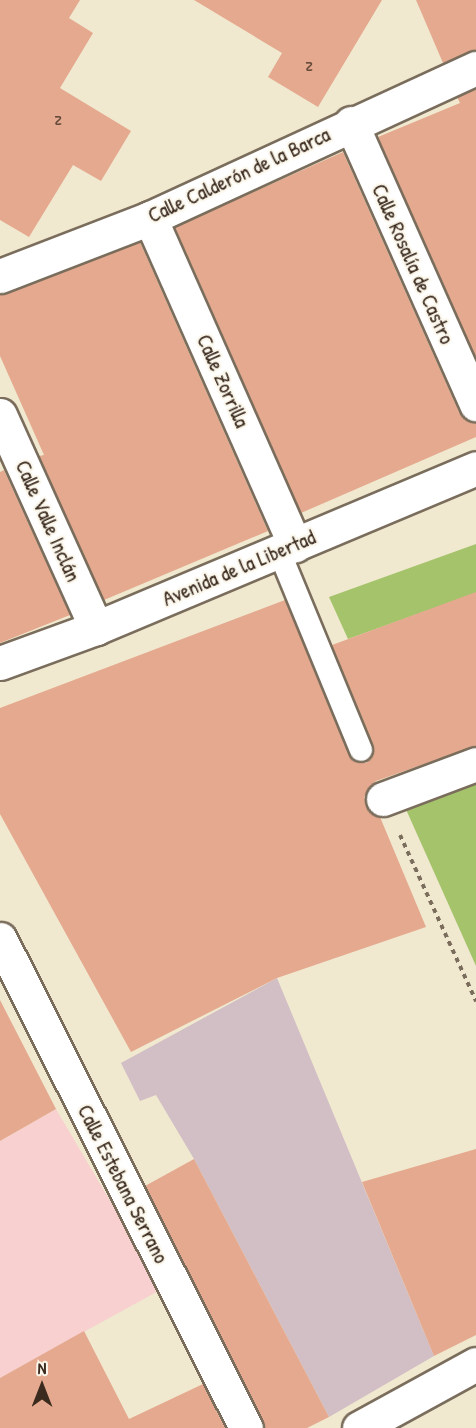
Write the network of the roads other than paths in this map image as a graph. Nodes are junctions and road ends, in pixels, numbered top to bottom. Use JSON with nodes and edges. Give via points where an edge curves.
{"nodes":[{"id":1,"x":476,"y":68,"type":"edge"},
{"id":2,"x":351,"y":123,"type":"junction"},
{"id":3,"x":150,"y":218,"type":"junction"},
{"id":4,"x":0,"y":276,"type":"edge"},
{"id":5,"x":476,"y":404,"type":"edge"},
{"id":6,"x":0,"y":415,"type":"edge"},
{"id":7,"x":476,"y":468,"type":"edge"},
{"id":8,"x":287,"y":548,"type":"junction"},
{"id":9,"x":96,"y":628,"type":"junction"},
{"id":10,"x":0,"y":663,"type":"edge"},
{"id":11,"x":361,"y":750,"type":"dead end"},
{"id":12,"x":476,"y":764,"type":"edge"},
{"id":13,"x":383,"y":799,"type":"dead end"},
{"id":14,"x":0,"y":939,"type":"edge"},
{"id":15,"x":476,"y":1364,"type":"edge"},
{"id":16,"x":246,"y":1428,"type":"edge"},
{"id":17,"x":359,"y":1428,"type":"edge"}],
"edges":[{"from":1,"to":2,"type":"street","name":"Calle Calderón de la Barca"},
{"from":2,"to":3,"type":"street","name":"Calle Calderón de la Barca"},
{"from":2,"to":5,"type":"street","name":"Calle Rosalía de Castro"},
{"from":3,"to":4,"type":"street","name":"Calle Calderón de la Barca"},
{"from":3,"to":8,"type":"street","name":"Calle Zorrilla"},
{"from":6,"to":9,"type":"street","name":"Calle Valle Inclán"},
{"from":7,"to":8,"type":"street","name":"Avenida de la Libertad"},
{"from":8,"to":9,"type":"street","name":"Avenida de la Libertad"},
{"from":8,"to":11,"type":"lane"},
{"from":9,"to":10,"type":"street","name":"Avenida de la Libertad"},
{"from":12,"to":13,"type":"street"},
{"from":14,"to":16,"type":"street","name":"Calle Estebana Serrano"},
{"from":15,"to":17,"type":"street"}]}
